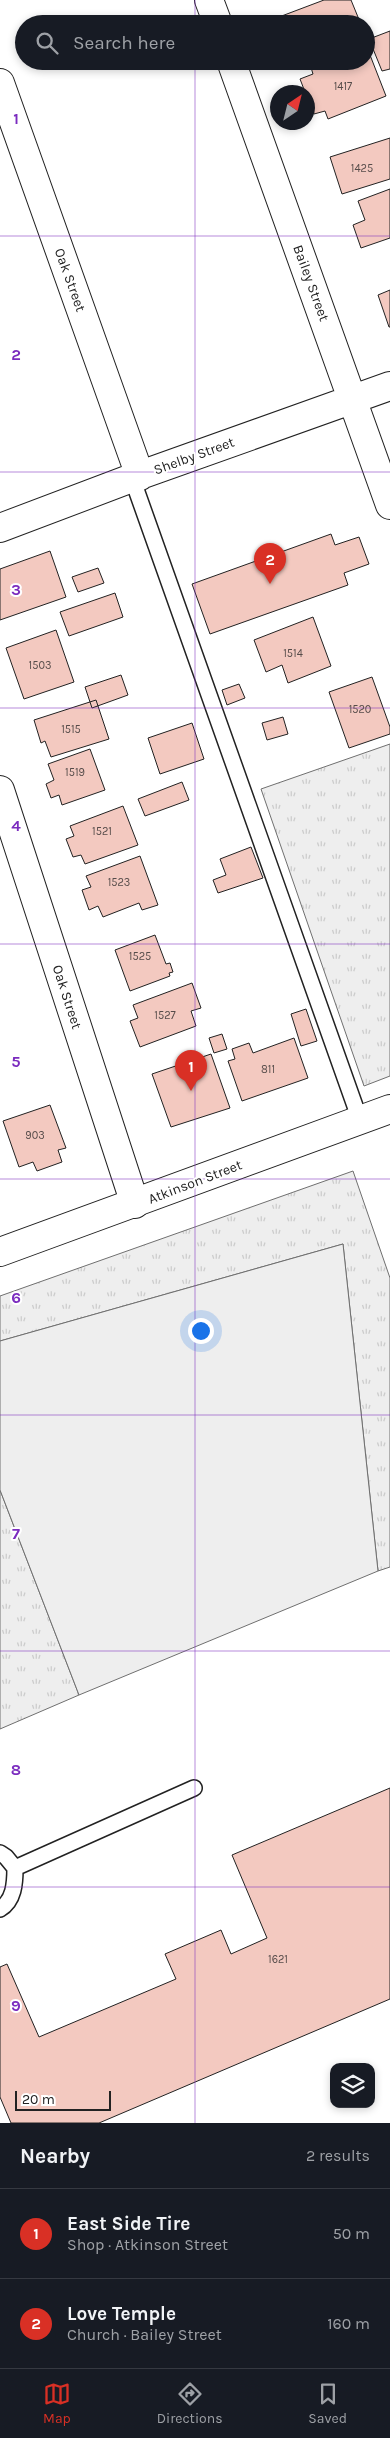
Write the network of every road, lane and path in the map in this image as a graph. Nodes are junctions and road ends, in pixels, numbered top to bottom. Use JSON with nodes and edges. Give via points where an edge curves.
{"nodes":[{"id":1,"x":209,"y":0,"type":"edge"},
{"id":2,"x":215,"y":15,"type":"edge"},
{"id":3,"x":234,"y":70,"type":"edge"},
{"id":4,"x":0,"y":83,"type":"edge"},
{"id":5,"x":390,"y":386,"type":"edge"},
{"id":6,"x":352,"y":399,"type":"junction"},
{"id":7,"x":136,"y":477,"type":"junction"},
{"id":8,"x":390,"y":505,"type":"edge"},
{"id":9,"x":0,"y":528,"type":"edge"},
{"id":10,"x":0,"y":790,"type":"edge"},
{"id":11,"x":390,"y":1110,"type":"edge"},
{"id":12,"x":360,"y":1120,"type":"junction"},
{"id":13,"x":135,"y":1204,"type":"junction"},
{"id":14,"x":0,"y":1252,"type":"edge"},
{"id":15,"x":194,"y":1788,"type":"dead end"},
{"id":16,"x":0,"y":1853,"type":"edge"},
{"id":17,"x":15,"y":1868,"type":"junction"},
{"id":18,"x":0,"y":1909,"type":"edge"}],
"edges":[{"from":1,"to":2,"type":"street"},
{"from":3,"to":6,"type":"street","name":"Bailey Street"},
{"from":4,"to":7,"type":"street","name":"Oak Street"},
{"from":5,"to":6,"type":"street","name":"Shelby Street"},
{"from":6,"to":7,"type":"street","name":"Shelby Street"},
{"from":6,"to":8,"type":"street","name":"Bailey Street"},
{"from":7,"to":9,"type":"street","name":"Shelby Street"},
{"from":7,"to":12,"type":"lane"},
{"from":10,"to":13,"type":"street","name":"Oak Street"},
{"from":11,"to":12,"type":"street","name":"Atkinson Street"},
{"from":12,"to":13,"type":"street","name":"Atkinson Street"},
{"from":13,"to":14,"type":"street","name":"Atkinson Street"},
{"from":15,"to":17,"type":"lane"},
{"from":16,"to":17,"type":"lane"},
{"from":17,"to":18,"type":"lane","via":[[10,1898]]}]}
